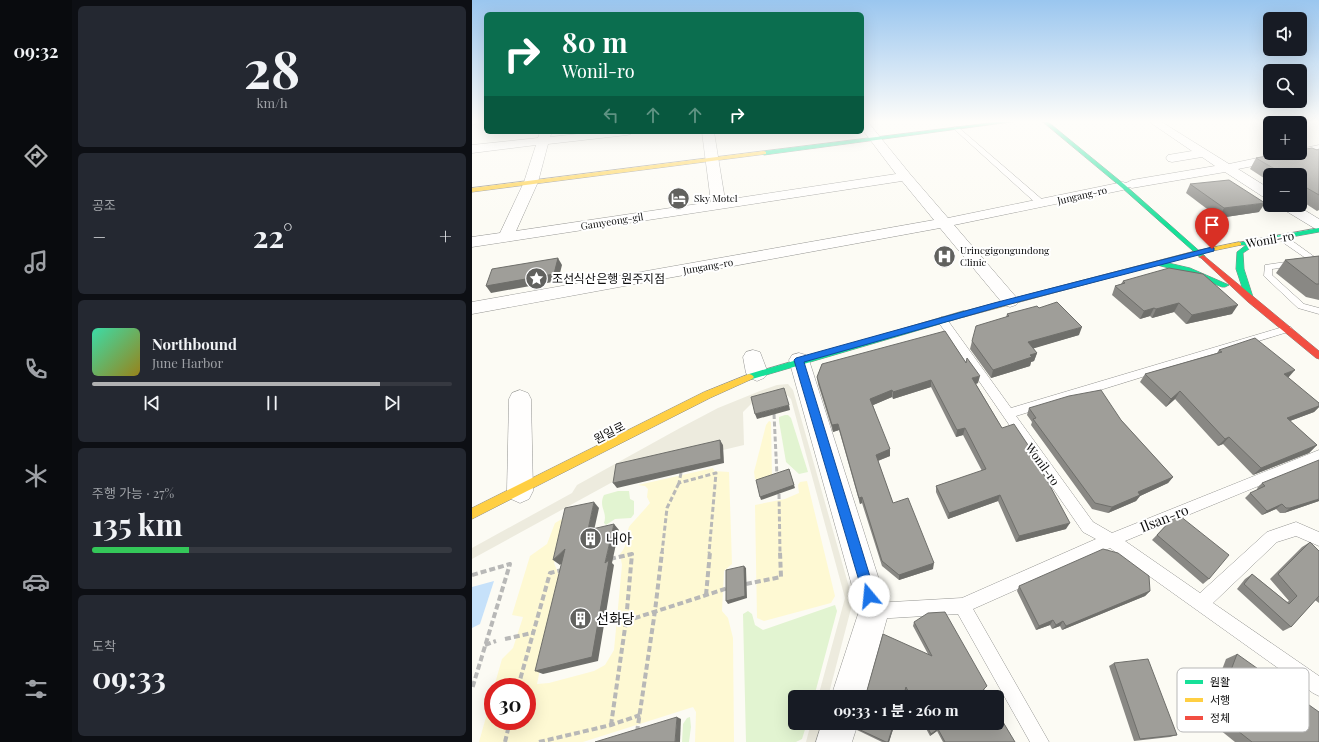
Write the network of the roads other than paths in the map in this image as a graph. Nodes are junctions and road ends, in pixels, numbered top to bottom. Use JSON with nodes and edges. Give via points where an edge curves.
{"nodes":[{"id":1,"x":539,"y":156,"type":"edge"},
{"id":2,"x":712,"y":156,"type":"edge"},
{"id":3,"x":738,"y":156,"type":"edge"},
{"id":4,"x":888,"y":156,"type":"edge"},
{"id":5,"x":987,"y":156,"type":"edge"},
{"id":6,"x":1089,"y":156,"type":"edge"},
{"id":7,"x":1094,"y":156,"type":"edge"},
{"id":8,"x":1187,"y":156,"type":"edge"},
{"id":9,"x":1208,"y":156,"type":"edge"},
{"id":10,"x":1287,"y":156,"type":"edge"},
{"id":11,"x":1172,"y":158,"type":"dead end"},
{"id":12,"x":712,"y":159,"type":"junction"},
{"id":13,"x":1226,"y":168,"type":"junction"},
{"id":14,"x":905,"y":177,"type":"junction"},
{"id":15,"x":531,"y":182,"type":"junction"},
{"id":16,"x":1127,"y":185,"type":"junction"},
{"id":17,"x":472,"y":190,"type":"edge"},
{"id":18,"x":1263,"y":191,"type":"edge"},
{"id":19,"x":1042,"y":204,"type":"junction"},
{"id":20,"x":719,"y":205,"type":"junction"},
{"id":21,"x":1298,"y":212,"type":"edge"},
{"id":22,"x":1169,"y":214,"type":"dead end"},
{"id":23,"x":944,"y":223,"type":"junction"},
{"id":24,"x":1319,"y":225,"type":"edge"},
{"id":25,"x":1319,"y":230,"type":"edge"},
{"id":26,"x":1282,"y":237,"type":"junction"},
{"id":27,"x":505,"y":238,"type":"junction"},
{"id":28,"x":1199,"y":238,"type":"dead end"},
{"id":29,"x":1256,"y":241,"type":"junction"},
{"id":30,"x":472,"y":242,"type":"edge"},
{"id":31,"x":1197,"y":252,"type":"junction"},
{"id":32,"x":1317,"y":260,"type":"edge"},
{"id":33,"x":1156,"y":262,"type":"junction"},
{"id":34,"x":1251,"y":300,"type":"junction"},
{"id":35,"x":1010,"y":301,"type":"junction"},
{"id":36,"x":472,"y":308,"type":"edge"},
{"id":37,"x":1319,"y":311,"type":"edge"},
{"id":38,"x":942,"y":320,"type":"junction"},
{"id":39,"x":1287,"y":329,"type":"junction"},
{"id":40,"x":1319,"y":356,"type":"edge"},
{"id":41,"x":799,"y":360,"type":"junction"},
{"id":42,"x":755,"y":365,"type":"joint"},
{"id":43,"x":520,"y":399,"type":"dead end"},
{"id":44,"x":1007,"y":414,"type":"junction"},
{"id":45,"x":1319,"y":455,"type":"edge"},
{"id":46,"x":520,"y":491,"type":"junction"},
{"id":47,"x":472,"y":514,"type":"edge"},
{"id":48,"x":1319,"y":539,"type":"edge"},
{"id":49,"x":1111,"y":540,"type":"junction"},
{"id":50,"x":1201,"y":603,"type":"junction"},
{"id":51,"x":962,"y":606,"type":"junction"},
{"id":52,"x":874,"y":611,"type":"junction"},
{"id":53,"x":1292,"y":668,"type":"edge"},
{"id":54,"x":1309,"y":680,"type":"edge"},
{"id":55,"x":1319,"y":687,"type":"edge"},
{"id":56,"x":850,"y":690,"type":"edge"},
{"id":57,"x":838,"y":730,"type":"edge"},
{"id":58,"x":834,"y":742,"type":"edge"},
{"id":59,"x":1040,"y":742,"type":"edge"}],
"edges":[{"from":1,"to":15,"type":"street"},
{"from":2,"to":12,"type":"street"},
{"from":3,"to":12,"type":"main road"},
{"from":4,"to":14,"type":"street"},
{"from":5,"to":19,"type":"lane","name":"Jungang-ro"},
{"from":6,"to":16,"type":"main road"},
{"from":7,"to":16,"type":"main road"},
{"from":8,"to":11,"type":"street"},
{"from":9,"to":13,"type":"street"},
{"from":10,"to":13,"type":"street","name":"Jungang-ro"},
{"from":12,"to":15,"type":"main road"},
{"from":12,"to":20,"type":"street"},
{"from":13,"to":16,"type":"street","name":"Jungang-ro"},
{"from":13,"to":18,"type":"street"},
{"from":14,"to":20,"type":"street","name":"Gamyeong-gil"},
{"from":14,"to":23,"type":"street"},
{"from":15,"to":17,"type":"main road"},
{"from":15,"to":27,"type":"street"},
{"from":16,"to":19,"type":"street","name":"Jungang-ro"},
{"from":16,"to":22,"type":"main road"},
{"from":16,"to":31,"type":"main road"},
{"from":19,"to":23,"type":"street","name":"Jungang-ro"},
{"from":20,"to":27,"type":"street","name":"Gamyeong-gil"},
{"from":21,"to":24,"type":"street"},
{"from":23,"to":35,"type":"street"},
{"from":23,"to":36,"type":"street","name":"Jungang-ro"},
{"from":25,"to":26,"type":"main road","name":"Wonil-ro"},
{"from":26,"to":29,"type":"main road","name":"Wonil-ro"},
{"from":26,"to":32,"type":"lane"},
{"from":27,"to":30,"type":"street","name":"Gamyeong-gil"},
{"from":28,"to":31,"type":"main road"},
{"from":29,"to":31,"type":"main road","name":"Wonil-ro"},
{"from":29,"to":34,"type":"main road","via":[[1240,252],[1240,272]]},
{"from":31,"to":33,"type":"main road","name":"Wonil-ro"},
{"from":31,"to":34,"type":"main road"},
{"from":32,"to":37,"type":"lane","via":[[1268,267],[1268,276],[1301,306]]},
{"from":33,"to":34,"type":"main road","via":[[1217,281]]},
{"from":33,"to":35,"type":"main road","name":"Wonil-ro"},
{"from":34,"to":39,"type":"main road"},
{"from":35,"to":38,"type":"main road","name":"Wonil-ro"},
{"from":38,"to":41,"type":"main road","name":"Wonil-ro"},
{"from":38,"to":44,"type":"lane","name":"Wonil-ro"},
{"from":39,"to":40,"type":"main road"},
{"from":39,"to":44,"type":"lane"},
{"from":41,"to":42,"type":"main road","name":"Wonil-ro"},
{"from":41,"to":52,"type":"street"},
{"from":42,"to":46,"type":"main road","name":"원일로","via":[[707,396]]},
{"from":43,"to":46,"type":"street"},
{"from":44,"to":49,"type":"lane","name":"Wonil-ro","via":[[1088,527]]},
{"from":45,"to":49,"type":"lane","name":"Ilsan-ro"},
{"from":46,"to":47,"type":"main road","name":"원일로"},
{"from":48,"to":50,"type":"lane","via":[[1296,529],[1272,537]]},
{"from":49,"to":50,"type":"lane"},
{"from":49,"to":51,"type":"lane","name":"Ilsan-ro"},
{"from":50,"to":53,"type":"lane"},
{"from":51,"to":52,"type":"lane"},
{"from":51,"to":59,"type":"lane"},
{"from":52,"to":56,"type":"street"},
{"from":54,"to":55,"type":"lane"},
{"from":57,"to":58,"type":"street"}]}
